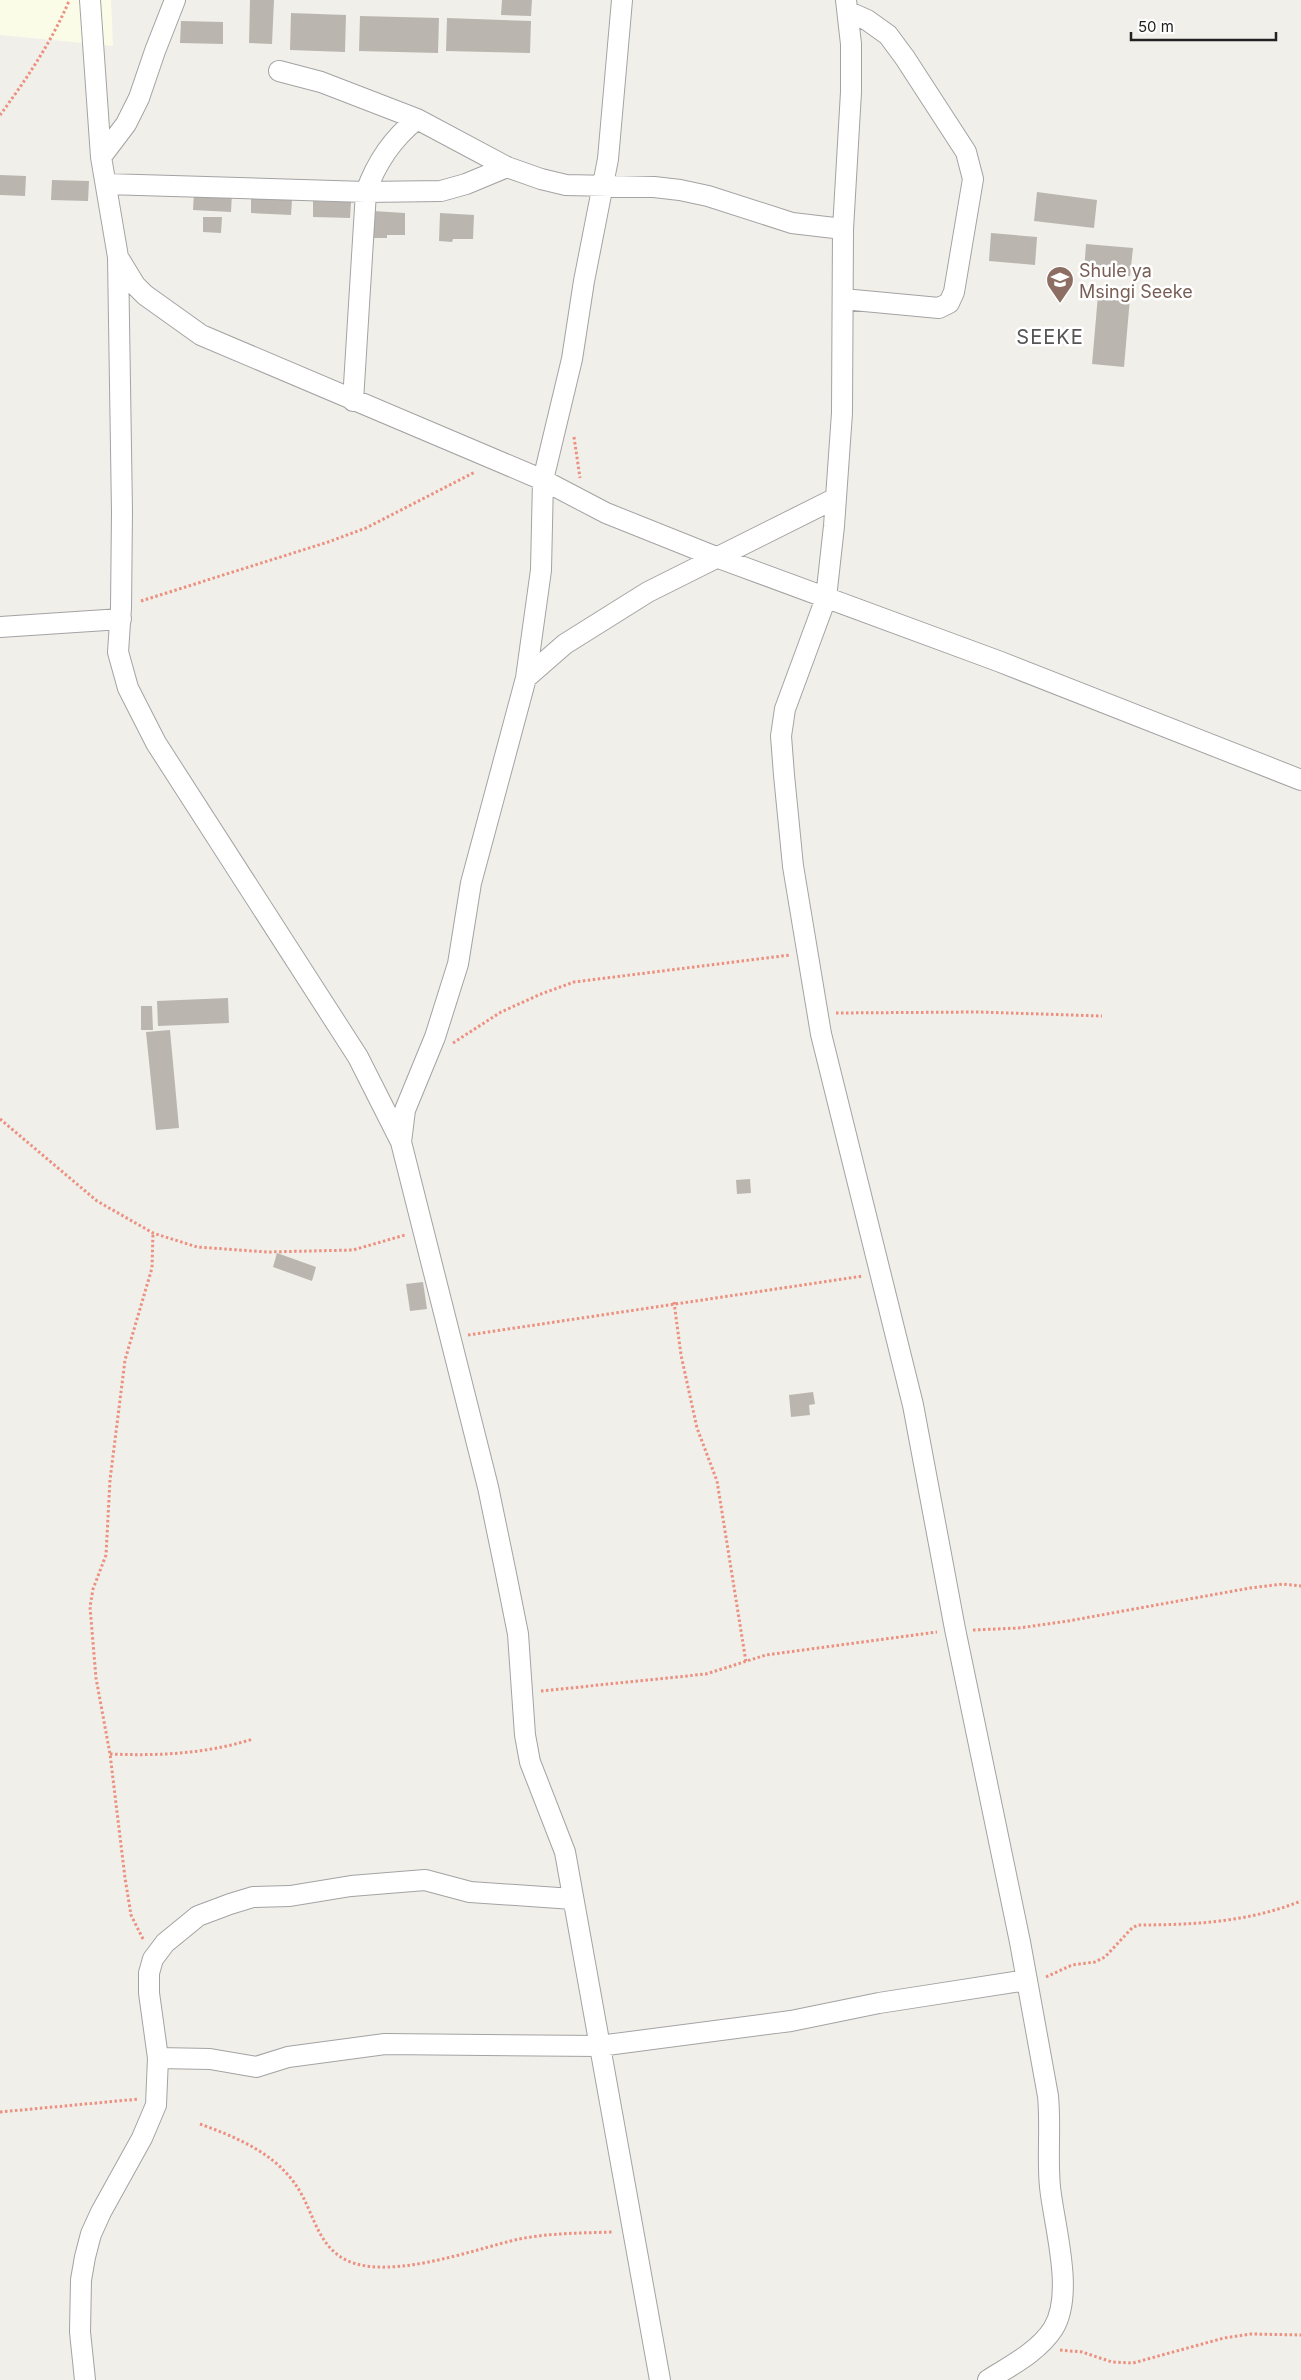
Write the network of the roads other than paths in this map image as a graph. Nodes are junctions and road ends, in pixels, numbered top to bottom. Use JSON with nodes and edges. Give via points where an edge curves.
{"nodes":[{"id":1,"x":90,"y":0,"type":"edge"},
{"id":2,"x":175,"y":0,"type":"edge"},
{"id":3,"x":622,"y":0,"type":"edge"},
{"id":4,"x":847,"y":6,"type":"edge"},
{"id":5,"x":279,"y":71,"type":"dead end"},
{"id":6,"x":416,"y":119,"type":"junction"},
{"id":7,"x":101,"y":157,"type":"junction"},
{"id":8,"x":507,"y":167,"type":"junction"},
{"id":9,"x":106,"y":184,"type":"junction"},
{"id":10,"x":602,"y":186,"type":"junction"},
{"id":11,"x":366,"y":192,"type":"junction"},
{"id":12,"x":843,"y":229,"type":"junction"},
{"id":13,"x":118,"y":257,"type":"junction"},
{"id":14,"x":843,"y":299,"type":"junction"},
{"id":15,"x":353,"y":401,"type":"junction"},
{"id":16,"x":543,"y":480,"type":"junction"},
{"id":17,"x":836,"y":498,"type":"junction"},
{"id":18,"x":716,"y":557,"type":"junction"},
{"id":19,"x":826,"y":598,"type":"junction"},
{"id":20,"x":121,"y":613,"type":"junction"},
{"id":21,"x":0,"y":627,"type":"edge"},
{"id":22,"x":526,"y":678,"type":"junction"},
{"id":23,"x":1301,"y":780,"type":"edge"},
{"id":24,"x":401,"y":1142,"type":"junction"},
{"id":25,"x":574,"y":1899,"type":"junction"},
{"id":26,"x":1028,"y":1980,"type":"junction"},
{"id":27,"x":599,"y":2046,"type":"junction"},
{"id":28,"x":158,"y":2058,"type":"junction"},
{"id":29,"x":85,"y":2380,"type":"edge"},
{"id":30,"x":660,"y":2380,"type":"edge"},
{"id":31,"x":988,"y":2380,"type":"edge"}],
"edges":[{"from":1,"to":7,"type":"street"},
{"from":2,"to":7,"type":"street","via":[[140,98],[126,124]]},
{"from":3,"to":10,"type":"street","via":[[612,122]]},
{"from":4,"to":12,"type":"street","via":[[850,92]]},
{"from":4,"to":14,"type":"street","via":[[888,35],[905,58],[966,152],[973,179],[954,292],[949,303],[939,308]]},
{"from":5,"to":6,"type":"street","via":[[321,82]]},
{"from":6,"to":8,"type":"street"},
{"from":6,"to":11,"type":"street","via":[[387,149]]},
{"from":7,"to":9,"type":"street"},
{"from":8,"to":10,"type":"street","via":[[566,185]]},
{"from":8,"to":11,"type":"street","via":[[441,191]]},
{"from":9,"to":11,"type":"street"},
{"from":9,"to":13,"type":"street"},
{"from":10,"to":12,"type":"street","via":[[680,190],[792,223]]},
{"from":10,"to":16,"type":"street","via":[[574,350]]},
{"from":11,"to":15,"type":"street"},
{"from":12,"to":14,"type":"street"},
{"from":13,"to":15,"type":"street","via":[[145,295],[202,335]]},
{"from":13,"to":20,"type":"street"},
{"from":14,"to":17,"type":"street","via":[[842,413]]},
{"from":15,"to":16,"type":"street"},
{"from":16,"to":18,"type":"street","via":[[606,513]]},
{"from":16,"to":22,"type":"street","via":[[542,570]]},
{"from":17,"to":18,"type":"street"},
{"from":17,"to":19,"type":"street"},
{"from":18,"to":19,"type":"street"},
{"from":18,"to":22,"type":"street","via":[[648,592],[573,639]]},
{"from":19,"to":23,"type":"street","via":[[998,661]]},
{"from":19,"to":26,"type":"street","via":[[795,677],[781,736],[793,866],[817,1014],[913,1405],[955,1629]]},
{"from":20,"to":21,"type":"street"},
{"from":20,"to":24,"type":"street","via":[[118,652],[125,680],[156,743],[358,1056]]},
{"from":22,"to":24,"type":"street","via":[[471,883],[458,964],[446,1005],[405,1110]]},
{"from":24,"to":25,"type":"street","via":[[488,1487],[518,1634],[525,1736],[530,1762],[565,1852]]},
{"from":25,"to":27,"type":"street"},
{"from":25,"to":28,"type":"street","via":[[470,1892],[425,1880],[351,1886],[290,1896],[253,1897],[198,1916],[165,1943],[153,1959],[149,1973]]},
{"from":26,"to":27,"type":"street","via":[[879,2003],[791,2021]]},
{"from":26,"to":31,"type":"street","via":[[1051,2120],[1050,2186],[1063,2286],[1057,2322],[1046,2338],[1031,2352]]},
{"from":27,"to":28,"type":"street","via":[[385,2044],[288,2057],[256,2067],[210,2059]]},
{"from":27,"to":30,"type":"street"},
{"from":28,"to":29,"type":"street","via":[[153,2116],[101,2212],[85,2257],[80,2332]]}]}
